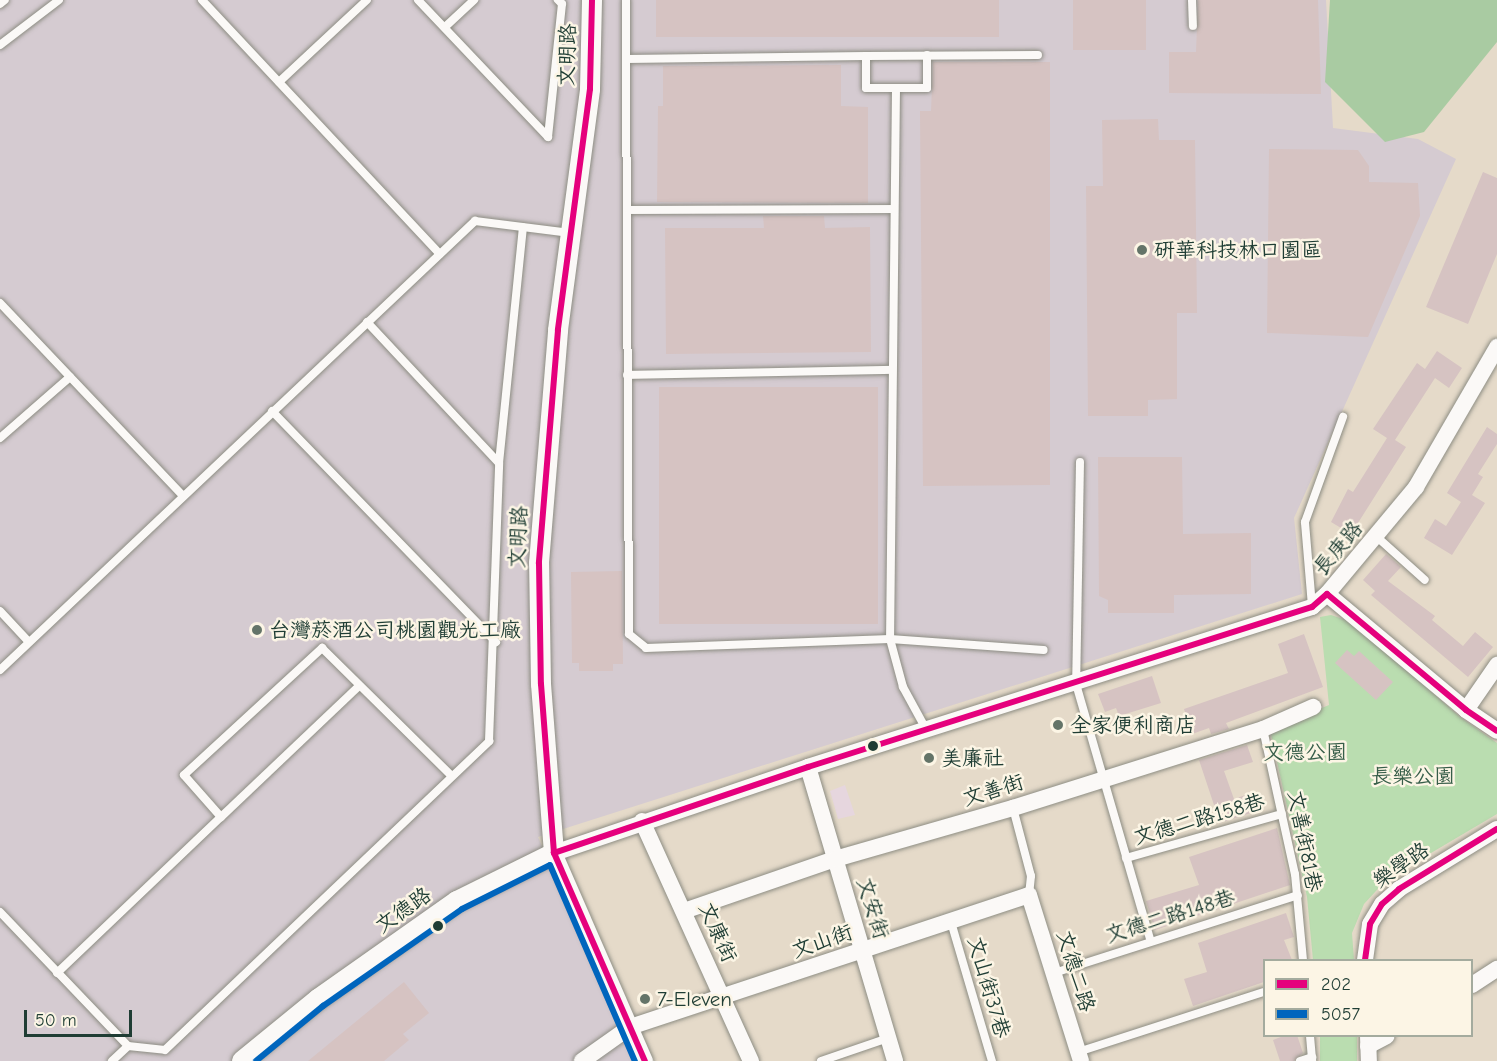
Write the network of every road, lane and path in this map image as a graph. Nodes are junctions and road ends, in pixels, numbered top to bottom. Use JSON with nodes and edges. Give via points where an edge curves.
{"nodes":[{"id":1,"x":5,"y":0,"type":"edge"},
{"id":2,"x":59,"y":0,"type":"edge"},
{"id":3,"x":202,"y":0,"type":"edge"},
{"id":4,"x":367,"y":0,"type":"edge"},
{"id":5,"x":418,"y":0,"type":"edge"},
{"id":6,"x":474,"y":0,"type":"edge"},
{"id":7,"x":558,"y":0,"type":"edge"},
{"id":8,"x":592,"y":0,"type":"edge"},
{"id":9,"x":626,"y":0,"type":"edge"},
{"id":10,"x":1192,"y":0,"type":"edge"},
{"id":11,"x":0,"y":4,"type":"edge"},
{"id":12,"x":1193,"y":26,"type":"dead end"},
{"id":13,"x":445,"y":27,"type":"junction"},
{"id":14,"x":0,"y":45,"type":"edge"},
{"id":15,"x":927,"y":55,"type":"junction"},
{"id":16,"x":1038,"y":55,"type":"dead end"},
{"id":17,"x":866,"y":56,"type":"junction"},
{"id":18,"x":626,"y":59,"type":"junction"},
{"id":19,"x":279,"y":82,"type":"junction"},
{"id":20,"x":896,"y":88,"type":"junction"},
{"id":21,"x":629,"y":210,"type":"junction"},
{"id":22,"x":894,"y":210,"type":"junction"},
{"id":23,"x":523,"y":227,"type":"junction"},
{"id":24,"x":571,"y":233,"type":"junction"},
{"id":25,"x":440,"y":254,"type":"junction"},
{"id":26,"x":0,"y":303,"type":"edge"},
{"id":27,"x":367,"y":322,"type":"junction"},
{"id":28,"x":1497,"y":347,"type":"edge"},
{"id":29,"x":892,"y":370,"type":"junction"},
{"id":30,"x":627,"y":375,"type":"junction"},
{"id":31,"x":70,"y":377,"type":"junction"},
{"id":32,"x":272,"y":411,"type":"junction"},
{"id":33,"x":1343,"y":417,"type":"dead end"},
{"id":34,"x":0,"y":438,"type":"edge"},
{"id":35,"x":1080,"y":462,"type":"dead end"},
{"id":36,"x":500,"y":464,"type":"junction"},
{"id":37,"x":182,"y":495,"type":"junction"},
{"id":38,"x":1377,"y":537,"type":"junction"},
{"id":39,"x":1425,"y":580,"type":"dead end"},
{"id":40,"x":1327,"y":594,"type":"junction"},
{"id":41,"x":1312,"y":607,"type":"junction"},
{"id":42,"x":0,"y":611,"type":"edge"},
{"id":43,"x":890,"y":639,"type":"junction"},
{"id":44,"x":29,"y":642,"type":"junction"},
{"id":45,"x":496,"y":642,"type":"junction"},
{"id":46,"x":1044,"y":650,"type":"dead end"},
{"id":47,"x":1497,"y":665,"type":"edge"},
{"id":48,"x":0,"y":670,"type":"edge"},
{"id":49,"x":1076,"y":684,"type":"junction"},
{"id":50,"x":359,"y":686,"type":"junction"},
{"id":51,"x":1313,"y":707,"type":"dead end"},
{"id":52,"x":1466,"y":710,"type":"junction"},
{"id":53,"x":1263,"y":729,"type":"junction"},
{"id":54,"x":927,"y":731,"type":"junction"},
{"id":55,"x":1497,"y":731,"type":"edge"},
{"id":56,"x":808,"y":767,"type":"junction"},
{"id":57,"x":452,"y":777,"type":"junction"},
{"id":58,"x":1104,"y":779,"type":"junction"},
{"id":59,"x":1013,"y":808,"type":"junction"},
{"id":60,"x":1282,"y":814,"type":"junction"},
{"id":61,"x":222,"y":818,"type":"junction"},
{"id":62,"x":642,"y":821,"type":"junction"},
{"id":63,"x":1497,"y":829,"type":"edge"},
{"id":64,"x":554,"y":853,"type":"junction"},
{"id":65,"x":1126,"y":858,"type":"junction"},
{"id":66,"x":835,"y":859,"type":"junction"},
{"id":67,"x":1029,"y":895,"type":"junction"},
{"id":68,"x":1298,"y":895,"type":"junction"},
{"id":69,"x":684,"y":911,"type":"junction"},
{"id":70,"x":0,"y":912,"type":"edge"},
{"id":71,"x":951,"y":922,"type":"junction"},
{"id":72,"x":1150,"y":939,"type":"junction"},
{"id":73,"x":862,"y":951,"type":"junction"},
{"id":74,"x":1303,"y":959,"type":"edge"},
{"id":75,"x":1365,"y":959,"type":"edge"},
{"id":76,"x":1497,"y":969,"type":"edge"},
{"id":77,"x":57,"y":973,"type":"junction"},
{"id":78,"x":1054,"y":973,"type":"junction"},
{"id":79,"x":1473,"y":984,"type":"edge"},
{"id":80,"x":1263,"y":992,"type":"edge"},
{"id":81,"x":723,"y":999,"type":"junction"},
{"id":82,"x":630,"y":1027,"type":"junction"},
{"id":83,"x":1310,"y":1037,"type":"edge"},
{"id":84,"x":1385,"y":1037,"type":"edge"},
{"id":85,"x":888,"y":1038,"type":"junction"},
{"id":86,"x":128,"y":1046,"type":"junction"},
{"id":87,"x":1368,"y":1048,"type":"edge"},
{"id":88,"x":1079,"y":1057,"type":"edge"},
{"id":89,"x":1312,"y":1059,"type":"edge"},
{"id":90,"x":112,"y":1061,"type":"edge"},
{"id":91,"x":242,"y":1061,"type":"edge"},
{"id":92,"x":582,"y":1061,"type":"edge"},
{"id":93,"x":645,"y":1061,"type":"edge"},
{"id":94,"x":751,"y":1061,"type":"edge"},
{"id":95,"x":821,"y":1061,"type":"edge"},
{"id":96,"x":895,"y":1061,"type":"edge"},
{"id":97,"x":992,"y":1061,"type":"edge"},
{"id":98,"x":1299,"y":1061,"type":"edge"}],
"edges":[{"from":1,"to":11,"type":"lane"},
{"from":2,"to":14,"type":"lane"},
{"from":3,"to":19,"type":"lane"},
{"from":4,"to":19,"type":"lane"},
{"from":5,"to":13,"type":"lane"},
{"from":6,"to":13,"type":"lane"},
{"from":7,"to":13,"type":"lane","via":[[562,4],[548,137]]},
{"from":8,"to":24,"type":"street","name":"文明路","via":[[590,89]]},
{"from":9,"to":18,"type":"lane"},
{"from":10,"to":12,"type":"lane"},
{"from":15,"to":16,"type":"lane"},
{"from":15,"to":17,"type":"lane"},
{"from":15,"to":20,"type":"lane","via":[[927,88]]},
{"from":17,"to":18,"type":"lane"},
{"from":17,"to":20,"type":"lane","via":[[866,88]]},
{"from":18,"to":21,"type":"lane"},
{"from":19,"to":25,"type":"lane"},
{"from":20,"to":22,"type":"lane"},
{"from":21,"to":22,"type":"lane"},
{"from":21,"to":30,"type":"lane"},
{"from":22,"to":29,"type":"lane"},
{"from":23,"to":24,"type":"lane"},
{"from":23,"to":25,"type":"lane","via":[[475,221]]},
{"from":23,"to":36,"type":"lane"},
{"from":24,"to":64,"type":"street","name":"文明路","via":[[558,330],[539,563],[540,684]]},
{"from":25,"to":27,"type":"lane"},
{"from":26,"to":31,"type":"lane"},
{"from":27,"to":32,"type":"lane"},
{"from":27,"to":36,"type":"lane"},
{"from":28,"to":38,"type":"street","name":"長庚路","via":[[1416,487]]},
{"from":29,"to":30,"type":"lane"},
{"from":29,"to":43,"type":"lane"},
{"from":30,"to":43,"type":"lane","via":[[629,634],[646,648]]},
{"from":31,"to":34,"type":"lane"},
{"from":31,"to":37,"type":"lane"},
{"from":32,"to":37,"type":"lane"},
{"from":32,"to":45,"type":"lane"},
{"from":33,"to":41,"type":"lane","via":[[1305,522]]},
{"from":35,"to":49,"type":"lane"},
{"from":36,"to":45,"type":"lane"},
{"from":37,"to":44,"type":"lane"},
{"from":38,"to":39,"type":"lane"},
{"from":38,"to":40,"type":"street","name":"長庚路"},
{"from":40,"to":41,"type":"street","name":"文德路"},
{"from":40,"to":52,"type":"street","name":"長庚路"},
{"from":41,"to":49,"type":"street","name":"文德路"},
{"from":42,"to":44,"type":"lane"},
{"from":43,"to":46,"type":"lane"},
{"from":43,"to":54,"type":"lane","via":[[903,687]]},
{"from":44,"to":48,"type":"lane"},
{"from":45,"to":57,"type":"lane","via":[[489,741]]},
{"from":47,"to":52,"type":"street"},
{"from":49,"to":54,"type":"street","name":"文德路"},
{"from":49,"to":58,"type":"lane"},
{"from":50,"to":57,"type":"lane"},
{"from":50,"to":61,"type":"lane"},
{"from":50,"to":61,"type":"lane","via":[[322,648],[184,775]]},
{"from":51,"to":53,"type":"street","name":"文善街"},
{"from":52,"to":55,"type":"street","name":"長庚路"},
{"from":53,"to":58,"type":"street","name":"文善街"},
{"from":53,"to":60,"type":"lane","name":"文善街81巷"},
{"from":54,"to":56,"type":"street","name":"文德路"},
{"from":56,"to":62,"type":"street","name":"文德路"},
{"from":56,"to":66,"type":"street","name":"文安街"},
{"from":57,"to":86,"type":"lane","via":[[165,1050]]},
{"from":58,"to":59,"type":"street","name":"文善街"},
{"from":58,"to":65,"type":"lane"},
{"from":59,"to":66,"type":"street","name":"文善街"},
{"from":59,"to":67,"type":"lane","via":[[1031,876]]},
{"from":60,"to":65,"type":"lane","name":"文德二路158巷"},
{"from":60,"to":68,"type":"lane","name":"文善街81巷"},
{"from":61,"to":77,"type":"lane"},
{"from":62,"to":64,"type":"street","name":"文德路"},
{"from":62,"to":69,"type":"street","name":"文康街"},
{"from":63,"to":75,"type":"street","name":"樂學路","via":[[1399,889],[1383,904],[1370,924]]},
{"from":64,"to":82,"type":"street","name":"文明路"},
{"from":64,"to":91,"type":"street","name":"文德路","via":[[456,901],[318,999]]},
{"from":65,"to":72,"type":"lane"},
{"from":66,"to":69,"type":"street","name":"文善街"},
{"from":66,"to":73,"type":"street","name":"文安街"},
{"from":67,"to":71,"type":"street","name":"文山街"},
{"from":67,"to":78,"type":"street","name":"文德二路"},
{"from":68,"to":72,"type":"lane","name":"文德二路148巷"},
{"from":68,"to":74,"type":"lane","name":"文善街81巷"},
{"from":69,"to":81,"type":"street","name":"文康街"},
{"from":70,"to":77,"type":"lane"},
{"from":71,"to":73,"type":"street","name":"文山街"},
{"from":71,"to":97,"type":"lane","name":"文山街37巷"},
{"from":72,"to":78,"type":"lane","name":"文德二路148巷"},
{"from":73,"to":81,"type":"street","name":"文山街"},
{"from":73,"to":85,"type":"street","name":"文安街"},
{"from":76,"to":79,"type":"street"},
{"from":77,"to":86,"type":"lane"},
{"from":78,"to":88,"type":"street","name":"文德二路"},
{"from":80,"to":88,"type":"lane"},
{"from":81,"to":82,"type":"street","name":"文山街"},
{"from":81,"to":94,"type":"street","name":"文康街"},
{"from":82,"to":92,"type":"street","name":"文山街"},
{"from":82,"to":93,"type":"street","name":"文明路"},
{"from":83,"to":89,"type":"lane"},
{"from":84,"to":87,"type":"street"},
{"from":85,"to":95,"type":"lane"},
{"from":85,"to":96,"type":"street","name":"文安街"},
{"from":86,"to":90,"type":"lane"},
{"from":89,"to":98,"type":"lane"}]}
